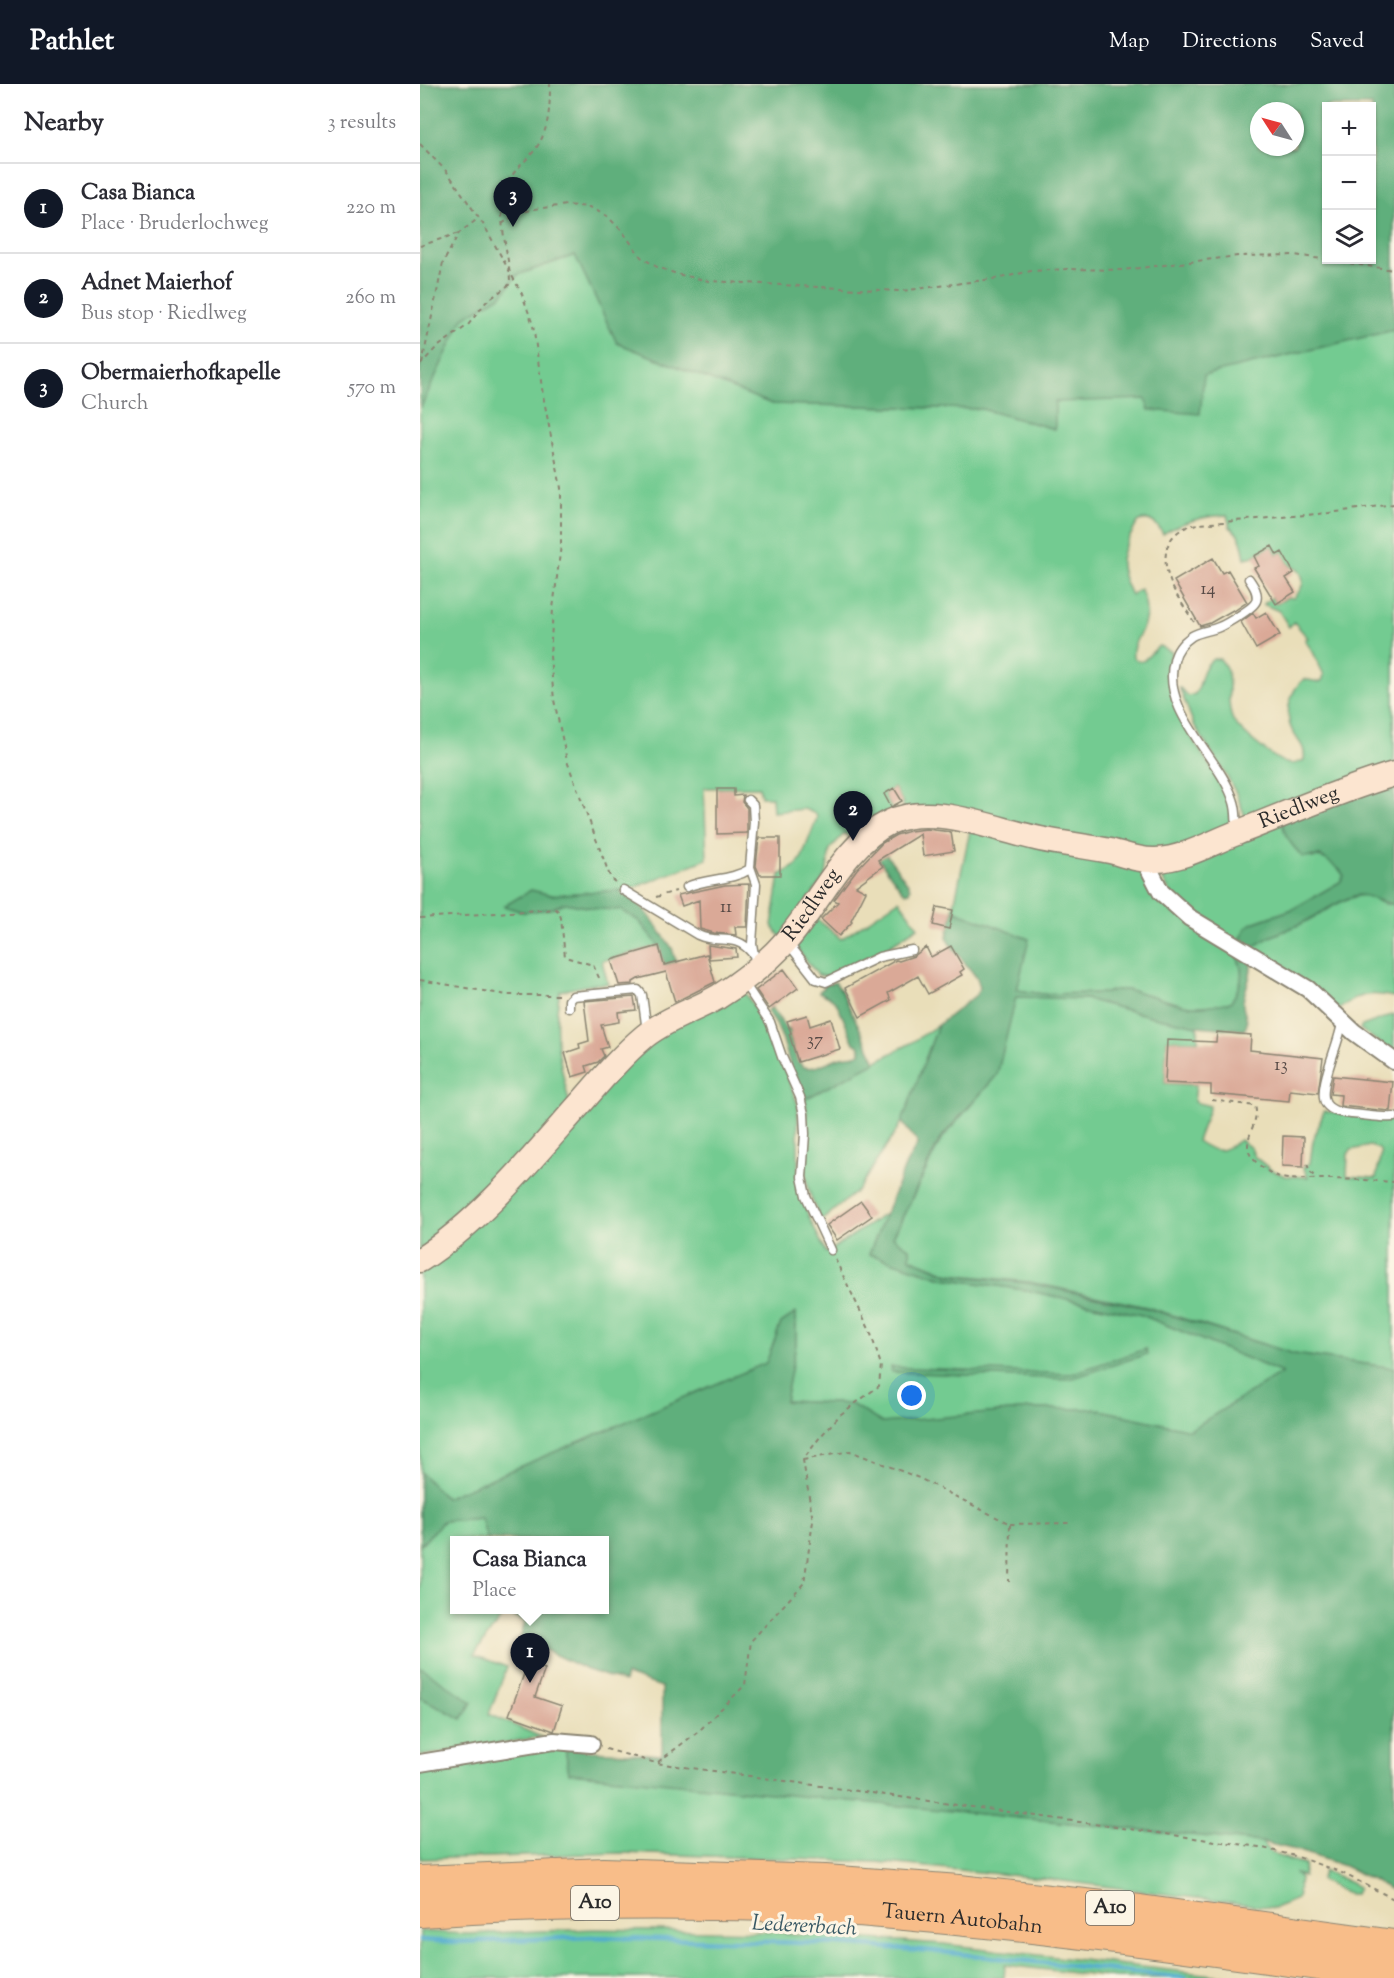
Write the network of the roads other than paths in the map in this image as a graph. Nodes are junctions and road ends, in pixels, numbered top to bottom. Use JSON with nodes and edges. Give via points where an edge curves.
{"nodes":[{"id":1,"x":1249,"y":579,"type":"dead end"},
{"id":2,"x":1394,"y":774,"type":"edge"},
{"id":3,"x":748,"y":800,"type":"dead end"},
{"id":4,"x":1237,"y":833,"type":"junction"},
{"id":5,"x":1144,"y":859,"type":"junction"},
{"id":6,"x":750,"y":869,"type":"junction"},
{"id":7,"x":687,"y":887,"type":"road end"},
{"id":8,"x":623,"y":891,"type":"road end"},
{"id":9,"x":786,"y":941,"type":"junction"},
{"id":10,"x":912,"y":950,"type":"dead end"},
{"id":11,"x":751,"y":967,"type":"junction"},
{"id":12,"x":569,"y":1008,"type":"dead end"},
{"id":13,"x":1342,"y":1021,"type":"junction"},
{"id":14,"x":648,"y":1034,"type":"junction"},
{"id":15,"x":1394,"y":1061,"type":"edge"},
{"id":16,"x":1394,"y":1117,"type":"edge"},
{"id":17,"x":831,"y":1251,"type":"road end"},
{"id":18,"x":420,"y":1260,"type":"edge"},
{"id":19,"x":591,"y":1744,"type":"road end"},
{"id":20,"x":420,"y":1763,"type":"edge"},
{"id":21,"x":420,"y":1882,"type":"edge"},
{"id":22,"x":420,"y":1911,"type":"edge"},
{"id":23,"x":1394,"y":1946,"type":"edge"},
{"id":24,"x":1394,"y":1975,"type":"edge"}],
"edges":[{"from":1,"to":4,"type":"lane","via":[[1256,594],[1252,606],[1182,644],[1172,673],[1186,721],[1234,802]]},
{"from":2,"to":4,"type":"street","name":"Riedlweg"},
{"from":3,"to":6,"type":"lane","via":[[753,805],[754,822]]},
{"from":4,"to":5,"type":"street","name":"Riedlweg","via":[[1171,858]]},
{"from":5,"to":9,"type":"street","name":"Riedlweg","via":[[953,818],[905,817],[879,828],[861,844]]},
{"from":5,"to":13,"type":"street","via":[[1161,892],[1190,918],[1308,989]]},
{"from":6,"to":7,"type":"lane"},
{"from":6,"to":11,"type":"lane","via":[[756,888]]},
{"from":8,"to":11,"type":"lane","via":[[705,938],[738,940]]},
{"from":9,"to":10,"type":"lane","via":[[816,979],[826,982],[879,957]]},
{"from":9,"to":11,"type":"street","name":"Riedlweg"},
{"from":11,"to":14,"type":"street","name":"Riedlweg","via":[[717,997]]},
{"from":11,"to":17,"type":"lane","via":[[800,1097],[806,1196]]},
{"from":12,"to":14,"type":"lane","via":[[573,996],[634,990],[640,992]]},
{"from":13,"to":15,"type":"street"},
{"from":13,"to":16,"type":"lane","via":[[1331,1056],[1324,1101],[1342,1112]]},
{"from":14,"to":18,"type":"street","name":"Riedlweg","via":[[618,1061],[458,1233]]},
{"from":19,"to":20,"type":"street","via":[[554,1741]]},
{"from":21,"to":23,"type":"highway","name":"Tauern Autobahn","number":"A10","via":[[603,1874],[825,1881],[1129,1910]]},
{"from":22,"to":24,"type":"highway","name":"Tauern Autobahn","number":"A10","via":[[596,1903],[770,1905],[1132,1938]]}]}
